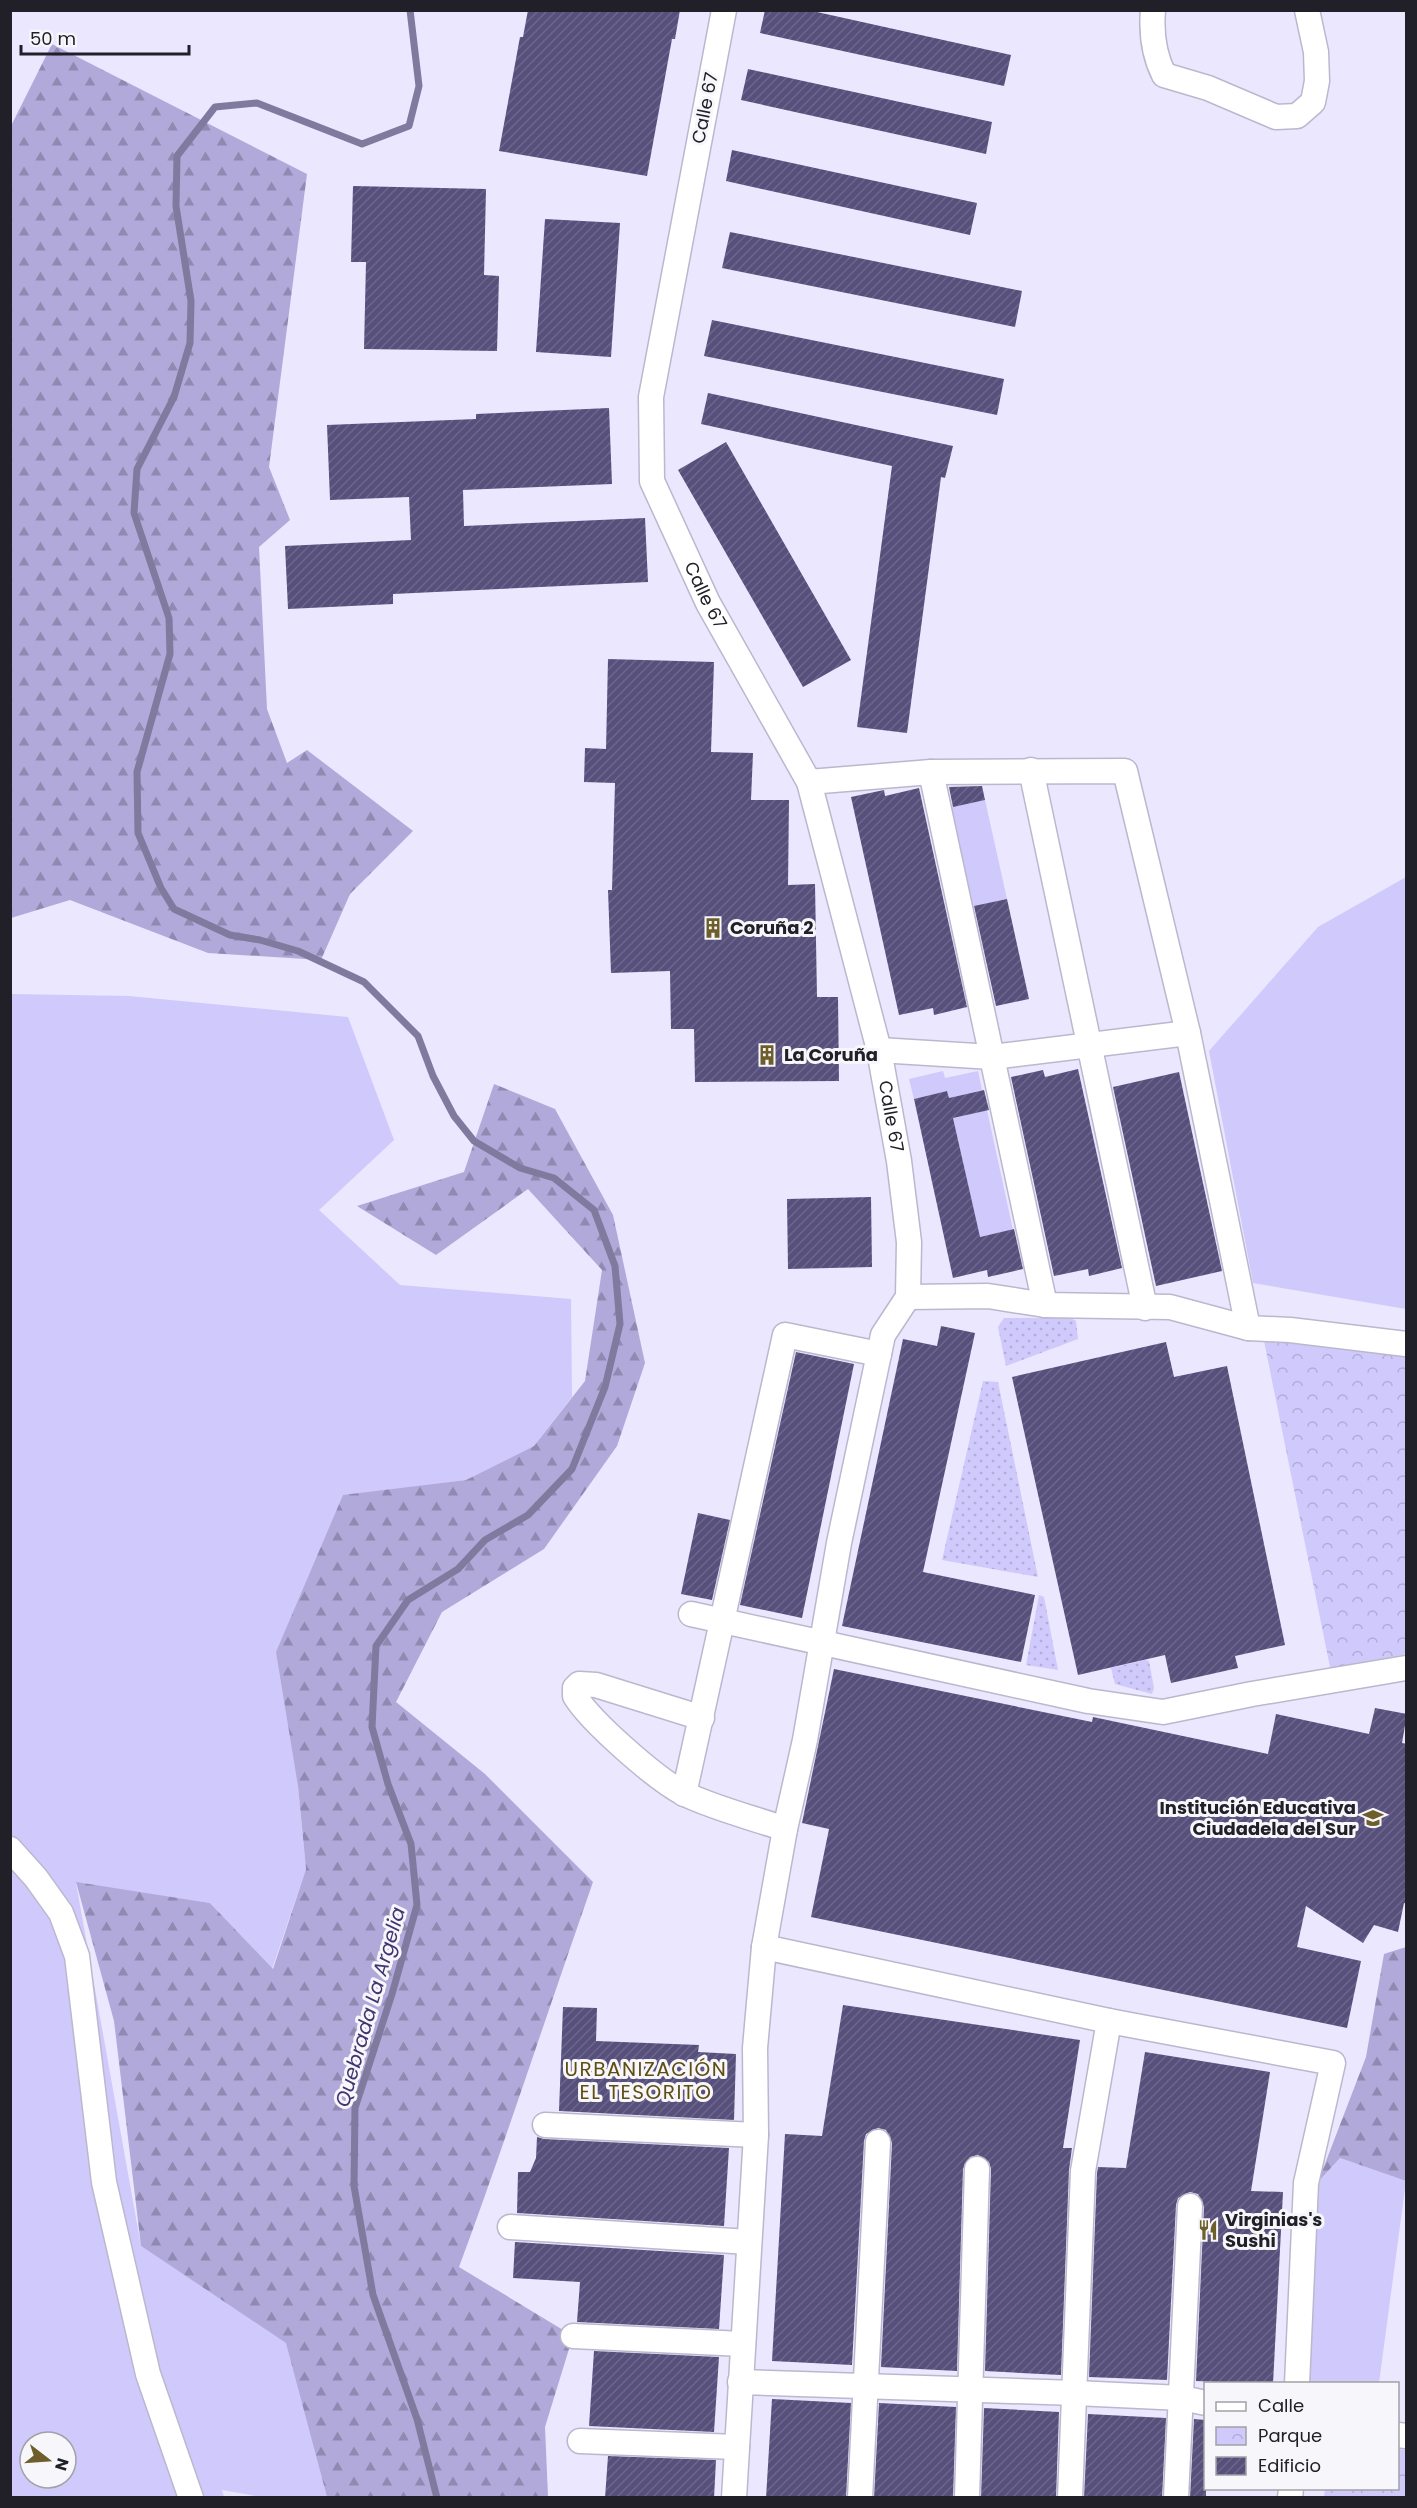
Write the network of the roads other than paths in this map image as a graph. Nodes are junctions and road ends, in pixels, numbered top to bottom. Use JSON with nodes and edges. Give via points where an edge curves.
{"nodes":[{"id":1,"x":724,"y":10,"type":"edge"},
{"id":2,"x":1153,"y":10,"type":"edge"},
{"id":3,"x":1307,"y":10,"type":"edge"},
{"id":4,"x":1031,"y":770,"type":"junction"},
{"id":5,"x":931,"y":772,"type":"junction"},
{"id":6,"x":809,"y":782,"type":"junction"},
{"id":7,"x":1188,"y":1033,"type":"junction"},
{"id":8,"x":1091,"y":1044,"type":"junction"},
{"id":9,"x":879,"y":1050,"type":"junction"},
{"id":10,"x":992,"y":1057,"type":"junction"},
{"id":11,"x":908,"y":1297,"type":"junction"},
{"id":12,"x":1045,"y":1305,"type":"junction"},
{"id":13,"x":1145,"y":1308,"type":"junction"},
{"id":14,"x":1248,"y":1328,"type":"junction"},
{"id":15,"x":1407,"y":1344,"type":"edge"},
{"id":16,"x":879,"y":1354,"type":"junction"},
{"id":17,"x":691,"y":1614,"type":"dead end"},
{"id":18,"x":722,"y":1622,"type":"junction"},
{"id":19,"x":821,"y":1645,"type":"junction"},
{"id":20,"x":1407,"y":1668,"type":"edge"},
{"id":21,"x":702,"y":1719,"type":"junction"},
{"id":22,"x":684,"y":1794,"type":"junction"},
{"id":23,"x":785,"y":1829,"type":"junction"},
{"id":24,"x":10,"y":1849,"type":"edge"},
{"id":25,"x":764,"y":1947,"type":"junction"},
{"id":26,"x":1109,"y":2021,"type":"junction"},
{"id":27,"x":545,"y":2125,"type":"dead end"},
{"id":28,"x":756,"y":2135,"type":"junction"},
{"id":29,"x":878,"y":2142,"type":"dead end"},
{"id":30,"x":977,"y":2169,"type":"dead end"},
{"id":31,"x":1190,"y":2206,"type":"dead end"},
{"id":32,"x":510,"y":2227,"type":"dead end"},
{"id":33,"x":749,"y":2242,"type":"junction"},
{"id":34,"x":573,"y":2336,"type":"dead end"},
{"id":35,"x":743,"y":2344,"type":"junction"},
{"id":36,"x":740,"y":2382,"type":"junction"},
{"id":37,"x":1297,"y":2382,"type":"edge"},
{"id":38,"x":866,"y":2386,"type":"junction"},
{"id":39,"x":972,"y":2390,"type":"junction"},
{"id":40,"x":1075,"y":2392,"type":"junction"},
{"id":41,"x":1182,"y":2398,"type":"junction"},
{"id":42,"x":1204,"y":2403,"type":"edge"},
{"id":43,"x":580,"y":2441,"type":"dead end"},
{"id":44,"x":737,"y":2447,"type":"junction"},
{"id":45,"x":190,"y":2498,"type":"edge"},
{"id":46,"x":734,"y":2498,"type":"edge"},
{"id":47,"x":860,"y":2498,"type":"edge"},
{"id":48,"x":966,"y":2498,"type":"edge"},
{"id":49,"x":1070,"y":2498,"type":"edge"},
{"id":50,"x":1176,"y":2498,"type":"edge"}],
"edges":[{"from":1,"to":6,"type":"street","name":"Calle 67","via":[[651,398],[652,481],[708,603]]},
{"from":2,"to":3,"type":"street","via":[[1156,60],[1164,75],[1208,88],[1276,117],[1297,116],[1313,102],[1316,52]]},
{"from":4,"to":5,"type":"street"},
{"from":4,"to":7,"type":"street","via":[[1125,771]]},
{"from":4,"to":8,"type":"street"},
{"from":5,"to":6,"type":"street"},
{"from":5,"to":10,"type":"street"},
{"from":6,"to":9,"type":"street","name":"Calle 67"},
{"from":7,"to":8,"type":"street"},
{"from":7,"to":14,"type":"street"},
{"from":8,"to":10,"type":"street"},
{"from":8,"to":13,"type":"street"},
{"from":9,"to":10,"type":"street"},
{"from":9,"to":11,"type":"street","name":"Calle 67","via":[[909,1242]]},
{"from":10,"to":12,"type":"street"},
{"from":11,"to":12,"type":"street","via":[[988,1296]]},
{"from":11,"to":16,"type":"street","via":[[883,1335]]},
{"from":12,"to":13,"type":"street"},
{"from":13,"to":14,"type":"street","via":[[1170,1307]]},
{"from":14,"to":15,"type":"street"},
{"from":16,"to":18,"type":"street","via":[[785,1335]]},
{"from":16,"to":19,"type":"street"},
{"from":17,"to":18,"type":"street"},
{"from":18,"to":19,"type":"street"},
{"from":18,"to":21,"type":"street"},
{"from":19,"to":20,"type":"street","via":[[1088,1701],[1163,1712]]},
{"from":19,"to":23,"type":"street"},
{"from":21,"to":22,"type":"street"},
{"from":21,"to":22,"type":"street","via":[[596,1685],[579,1683],[575,1688],[575,1696],[592,1716]]},
{"from":22,"to":23,"type":"street"},
{"from":23,"to":25,"type":"street"},
{"from":24,"to":45,"type":"street","via":[[61,1913],[78,1956],[104,2182],[148,2374]]},
{"from":25,"to":26,"type":"street"},
{"from":25,"to":28,"type":"street","via":[[755,2048]]},
{"from":26,"to":37,"type":"street","via":[[1333,2063],[1306,2183]]},
{"from":26,"to":40,"type":"street","via":[[1083,2171]]},
{"from":27,"to":28,"type":"street"},
{"from":28,"to":33,"type":"street"},
{"from":29,"to":38,"type":"street"},
{"from":30,"to":39,"type":"street"},
{"from":31,"to":41,"type":"street"},
{"from":32,"to":33,"type":"street"},
{"from":33,"to":35,"type":"street"},
{"from":34,"to":35,"type":"street"},
{"from":35,"to":36,"type":"street"},
{"from":36,"to":38,"type":"street"},
{"from":36,"to":44,"type":"street"},
{"from":38,"to":39,"type":"street"},
{"from":38,"to":47,"type":"street"},
{"from":39,"to":40,"type":"street"},
{"from":39,"to":48,"type":"street"},
{"from":40,"to":41,"type":"street"},
{"from":40,"to":49,"type":"street"},
{"from":41,"to":42,"type":"street"},
{"from":41,"to":50,"type":"street"},
{"from":43,"to":44,"type":"street"},
{"from":44,"to":46,"type":"street"}]}
